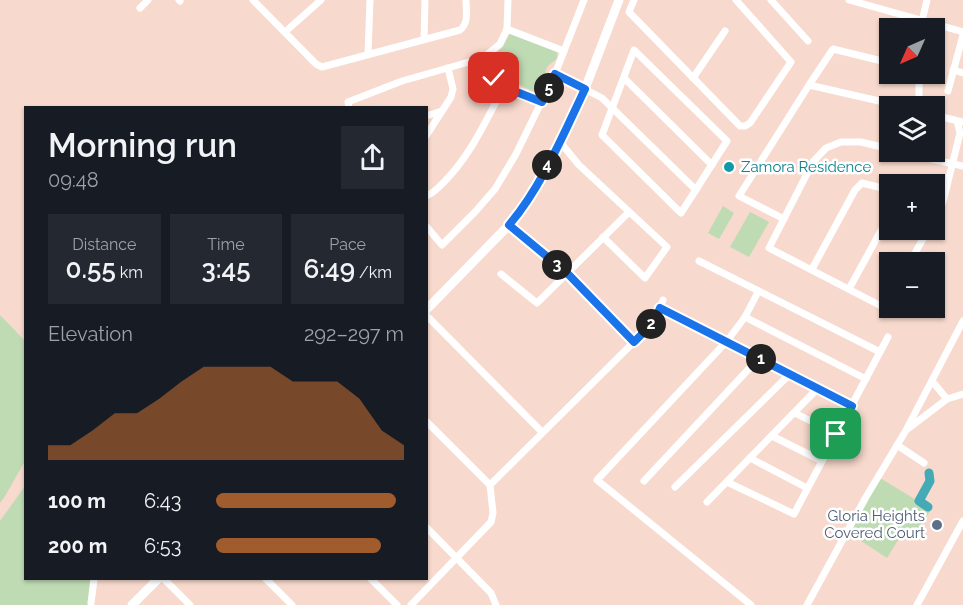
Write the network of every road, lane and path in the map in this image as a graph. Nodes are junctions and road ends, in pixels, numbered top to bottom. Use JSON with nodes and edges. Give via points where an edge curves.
{"nodes":[{"id":1,"x":148,"y":0,"type":"edge"},
{"id":2,"x":254,"y":0,"type":"edge"},
{"id":3,"x":321,"y":0,"type":"edge"},
{"id":4,"x":370,"y":0,"type":"edge"},
{"id":5,"x":425,"y":0,"type":"edge"},
{"id":6,"x":466,"y":0,"type":"edge"},
{"id":7,"x":508,"y":0,"type":"edge"},
{"id":8,"x":584,"y":0,"type":"edge"},
{"id":9,"x":619,"y":0,"type":"edge"},
{"id":10,"x":634,"y":0,"type":"edge"},
{"id":11,"x":736,"y":0,"type":"edge"},
{"id":12,"x":771,"y":0,"type":"edge"},
{"id":13,"x":849,"y":0,"type":"edge"},
{"id":14,"x":927,"y":0,"type":"edge"},
{"id":15,"x":140,"y":8,"type":"dead end"},
{"id":16,"x":912,"y":18,"type":"edge"},
{"id":17,"x":923,"y":18,"type":"edge"},
{"id":18,"x":507,"y":28,"type":"junction"},
{"id":19,"x":945,"y":28,"type":"edge"},
{"id":20,"x":725,"y":31,"type":"dead end"},
{"id":21,"x":285,"y":32,"type":"junction"},
{"id":22,"x":963,"y":34,"type":"edge"},
{"id":23,"x":424,"y":39,"type":"junction"},
{"id":24,"x":808,"y":41,"type":"dead end"},
{"id":25,"x":564,"y":51,"type":"junction"},
{"id":26,"x":368,"y":54,"type":"junction"},
{"id":27,"x":483,"y":58,"type":"junction"},
{"id":28,"x":879,"y":60,"type":"edge"},
{"id":29,"x":448,"y":68,"type":"junction"},
{"id":30,"x":953,"y":70,"type":"junction"},
{"id":31,"x":963,"y":73,"type":"edge"},
{"id":32,"x":555,"y":74,"type":"junction"},
{"id":33,"x":624,"y":78,"type":"junction"},
{"id":34,"x":693,"y":78,"type":"junction"},
{"id":35,"x":809,"y":85,"type":"junction"},
{"id":36,"x":504,"y":87,"type":"junction"},
{"id":37,"x":585,"y":89,"type":"junction"},
{"id":38,"x":948,"y":91,"type":"dead end"},
{"id":39,"x":879,"y":101,"type":"edge"},
{"id":40,"x":542,"y":102,"type":"junction"},
{"id":41,"x":349,"y":106,"type":"edge"},
{"id":42,"x":613,"y":108,"type":"junction"},
{"id":43,"x":442,"y":111,"type":"junction"},
{"id":44,"x":428,"y":115,"type":"edge"},
{"id":45,"x":945,"y":118,"type":"edge"},
{"id":46,"x":960,"y":122,"type":"edge"},
{"id":47,"x":428,"y":133,"type":"edge"},
{"id":48,"x":560,"y":142,"type":"junction"},
{"id":49,"x":879,"y":146,"type":"edge"},
{"id":50,"x":943,"y":162,"type":"edge"},
{"id":51,"x":952,"y":164,"type":"junction"},
{"id":52,"x":712,"y":165,"type":"junction"},
{"id":53,"x":963,"y":166,"type":"edge"},
{"id":54,"x":879,"y":187,"type":"edge"},
{"id":55,"x":696,"y":190,"type":"junction"},
{"id":56,"x":945,"y":194,"type":"edge"},
{"id":57,"x":428,"y":195,"type":"edge"},
{"id":58,"x":629,"y":212,"type":"junction"},
{"id":59,"x":784,"y":219,"type":"junction"},
{"id":60,"x":509,"y":225,"type":"junction"},
{"id":61,"x":428,"y":228,"type":"edge"},
{"id":62,"x":879,"y":234,"type":"edge"},
{"id":63,"x":603,"y":237,"type":"junction"},
{"id":64,"x":699,"y":261,"type":"dead end"},
{"id":65,"x":812,"y":269,"type":"junction"},
{"id":66,"x":501,"y":274,"type":"dead end"},
{"id":67,"x":568,"y":274,"type":"junction"},
{"id":68,"x":849,"y":289,"type":"junction"},
{"id":69,"x":758,"y":292,"type":"junction"},
{"id":70,"x":879,"y":305,"type":"edge"},
{"id":71,"x":428,"y":310,"type":"edge"},
{"id":72,"x":428,"y":314,"type":"edge"},
{"id":73,"x":745,"y":317,"type":"junction"},
{"id":74,"x":963,"y":321,"type":"edge"},
{"id":75,"x":888,"y":337,"type":"dead end"},
{"id":76,"x":727,"y":341,"type":"junction"},
{"id":77,"x":634,"y":342,"type":"junction"},
{"id":78,"x":880,"y":352,"type":"junction"},
{"id":79,"x":759,"y":358,"type":"junction"},
{"id":80,"x":790,"y":374,"type":"junction"},
{"id":81,"x":866,"y":379,"type":"junction"},
{"id":82,"x":932,"y":381,"type":"junction"},
{"id":83,"x":818,"y":388,"type":"junction"},
{"id":84,"x":962,"y":397,"type":"edge"},
{"id":85,"x":947,"y":399,"type":"junction"},
{"id":86,"x":852,"y":406,"type":"junction"},
{"id":87,"x":795,"y":413,"type":"junction"},
{"id":88,"x":428,"y":423,"type":"edge"},
{"id":89,"x":542,"y":432,"type":"junction"},
{"id":90,"x":904,"y":432,"type":"junction"},
{"id":91,"x":836,"y":434,"type":"junction"},
{"id":92,"x":772,"y":436,"type":"junction"},
{"id":93,"x":897,"y":445,"type":"junction"},
{"id":94,"x":750,"y":458,"type":"junction"},
{"id":95,"x":822,"y":461,"type":"junction"},
{"id":96,"x":924,"y":463,"type":"dead end"},
{"id":97,"x":644,"y":481,"type":"dead end"},
{"id":98,"x":727,"y":482,"type":"junction"},
{"id":99,"x":490,"y":485,"type":"junction"},
{"id":100,"x":675,"y":487,"type":"dead end"},
{"id":101,"x":807,"y":488,"type":"junction"},
{"id":102,"x":706,"y":502,"type":"dead end"},
{"id":103,"x":963,"y":521,"type":"edge"},
{"id":104,"x":428,"y":529,"type":"edge"},
{"id":105,"x":457,"y":558,"type":"junction"},
{"id":106,"x":94,"y":580,"type":"edge"},
{"id":107,"x":157,"y":580,"type":"edge"},
{"id":108,"x":165,"y":580,"type":"edge"},
{"id":109,"x":267,"y":580,"type":"edge"},
{"id":110,"x":372,"y":580,"type":"edge"},
{"id":111,"x":91,"y":603,"type":"dead end"},
{"id":112,"x":132,"y":605,"type":"edge"},
{"id":113,"x":190,"y":605,"type":"edge"},
{"id":114,"x":291,"y":605,"type":"edge"},
{"id":115,"x":397,"y":605,"type":"edge"},
{"id":116,"x":411,"y":605,"type":"edge"},
{"id":117,"x":496,"y":605,"type":"edge"},
{"id":118,"x":751,"y":605,"type":"edge"},
{"id":119,"x":807,"y":605,"type":"edge"},
{"id":120,"x":917,"y":605,"type":"edge"}],
"edges":[{"from":1,"to":15,"type":"street"},
{"from":2,"to":21,"type":"street"},
{"from":3,"to":21,"type":"street"},
{"from":4,"to":26,"type":"street"},
{"from":5,"to":23,"type":"street"},
{"from":6,"to":23,"type":"street","via":[[465,26]]},
{"from":7,"to":18,"type":"street"},
{"from":8,"to":25,"type":"street"},
{"from":9,"to":37,"type":"street"},
{"from":10,"to":34,"type":"street","via":[[629,12]]},
{"from":11,"to":34,"type":"street","via":[[791,62],[745,126],[740,126]]},
{"from":12,"to":24,"type":"street"},
{"from":13,"to":16,"type":"street"},
{"from":14,"to":17,"type":"street"},
{"from":18,"to":25,"type":"street"},
{"from":18,"to":27,"type":"street","via":[[500,44]]},
{"from":19,"to":22,"type":"street"},
{"from":20,"to":34,"type":"street"},
{"from":21,"to":26,"type":"street","via":[[322,67]]},
{"from":22,"to":30,"type":"street"},
{"from":23,"to":26,"type":"street"},
{"from":25,"to":32,"type":"street"},
{"from":27,"to":29,"type":"street"},
{"from":27,"to":36,"type":"street"},
{"from":28,"to":35,"type":"street","via":[[833,49]]},
{"from":29,"to":41,"type":"street","via":[[402,81],[348,102]]},
{"from":29,"to":43,"type":"street","via":[[453,89]]},
{"from":30,"to":31,"type":"street"},
{"from":30,"to":38,"type":"street"},
{"from":32,"to":37,"type":"street"},
{"from":32,"to":40,"type":"street"},
{"from":33,"to":42,"type":"street"},
{"from":33,"to":52,"type":"street"},
{"from":33,"to":52,"type":"street","via":[[634,50],[727,141]]},
{"from":35,"to":39,"type":"street"},
{"from":35,"to":59,"type":"street","via":[[739,196]]},
{"from":36,"to":40,"type":"street"},
{"from":36,"to":57,"type":"street","via":[[467,156]]},
{"from":37,"to":42,"type":"street"},
{"from":37,"to":48,"type":"street"},
{"from":40,"to":61,"type":"street","via":[[495,189],[476,212],[442,245]]},
{"from":42,"to":55,"type":"street"},
{"from":42,"to":55,"type":"street","via":[[602,135],[681,213]]},
{"from":43,"to":44,"type":"street"},
{"from":43,"to":47,"type":"street"},
{"from":45,"to":46,"type":"street"},
{"from":46,"to":51,"type":"street"},
{"from":48,"to":58,"type":"street"},
{"from":48,"to":60,"type":"street"},
{"from":49,"to":59,"type":"street","via":[[841,142],[826,148],[813,162]]},
{"from":50,"to":51,"type":"street"},
{"from":51,"to":53,"type":"street"},
{"from":51,"to":56,"type":"street"},
{"from":52,"to":55,"type":"street"},
{"from":54,"to":65,"type":"street","via":[[862,183],[855,190]]},
{"from":58,"to":63,"type":"street"},
{"from":58,"to":63,"type":"street","via":[[667,247],[645,278]]},
{"from":59,"to":65,"type":"street","via":[[770,248]]},
{"from":60,"to":67,"type":"street"},
{"from":60,"to":71,"type":"street"},
{"from":62,"to":68,"type":"street"},
{"from":63,"to":67,"type":"street"},
{"from":64,"to":69,"type":"street"},
{"from":65,"to":68,"type":"street"},
{"from":66,"to":67,"type":"street","via":[[537,303]]},
{"from":67,"to":77,"type":"street"},
{"from":68,"to":70,"type":"street"},
{"from":69,"to":73,"type":"street"},
{"from":69,"to":78,"type":"street"},
{"from":72,"to":89,"type":"street"},
{"from":73,"to":76,"type":"street"},
{"from":73,"to":81,"type":"street"},
{"from":74,"to":82,"type":"street"},
{"from":75,"to":78,"type":"street"},
{"from":76,"to":77,"type":"street","via":[[662,304],[655,321]]},
{"from":76,"to":79,"type":"street"},
{"from":76,"to":118,"type":"street","via":[[597,480]]},
{"from":77,"to":89,"type":"street"},
{"from":78,"to":81,"type":"street"},
{"from":79,"to":80,"type":"street"},
{"from":79,"to":97,"type":"street"},
{"from":80,"to":83,"type":"street"},
{"from":80,"to":100,"type":"street"},
{"from":81,"to":86,"type":"street"},
{"from":82,"to":85,"type":"street"},
{"from":82,"to":90,"type":"street"},
{"from":83,"to":86,"type":"street"},
{"from":83,"to":87,"type":"street"},
{"from":84,"to":85,"type":"street"},
{"from":85,"to":90,"type":"street"},
{"from":86,"to":91,"type":"street"},
{"from":87,"to":91,"type":"street"},
{"from":87,"to":92,"type":"street"},
{"from":88,"to":99,"type":"street"},
{"from":89,"to":99,"type":"street"},
{"from":90,"to":93,"type":"street"},
{"from":91,"to":95,"type":"street"},
{"from":92,"to":94,"type":"street"},
{"from":92,"to":95,"type":"street"},
{"from":93,"to":96,"type":"street"},
{"from":93,"to":119,"type":"street"},
{"from":94,"to":98,"type":"street"},
{"from":94,"to":101,"type":"street"},
{"from":95,"to":101,"type":"street"},
{"from":98,"to":101,"type":"street","via":[[794,514]]},
{"from":98,"to":102,"type":"street"},
{"from":99,"to":105,"type":"street","via":[[491,522]]},
{"from":103,"to":120,"type":"street"},
{"from":104,"to":105,"type":"street"},
{"from":105,"to":116,"type":"street"},
{"from":105,"to":117,"type":"street","via":[[490,593]]},
{"from":106,"to":111,"type":"street"},
{"from":107,"to":112,"type":"street"},
{"from":108,"to":113,"type":"street"},
{"from":109,"to":114,"type":"street"},
{"from":110,"to":115,"type":"street"}]}
